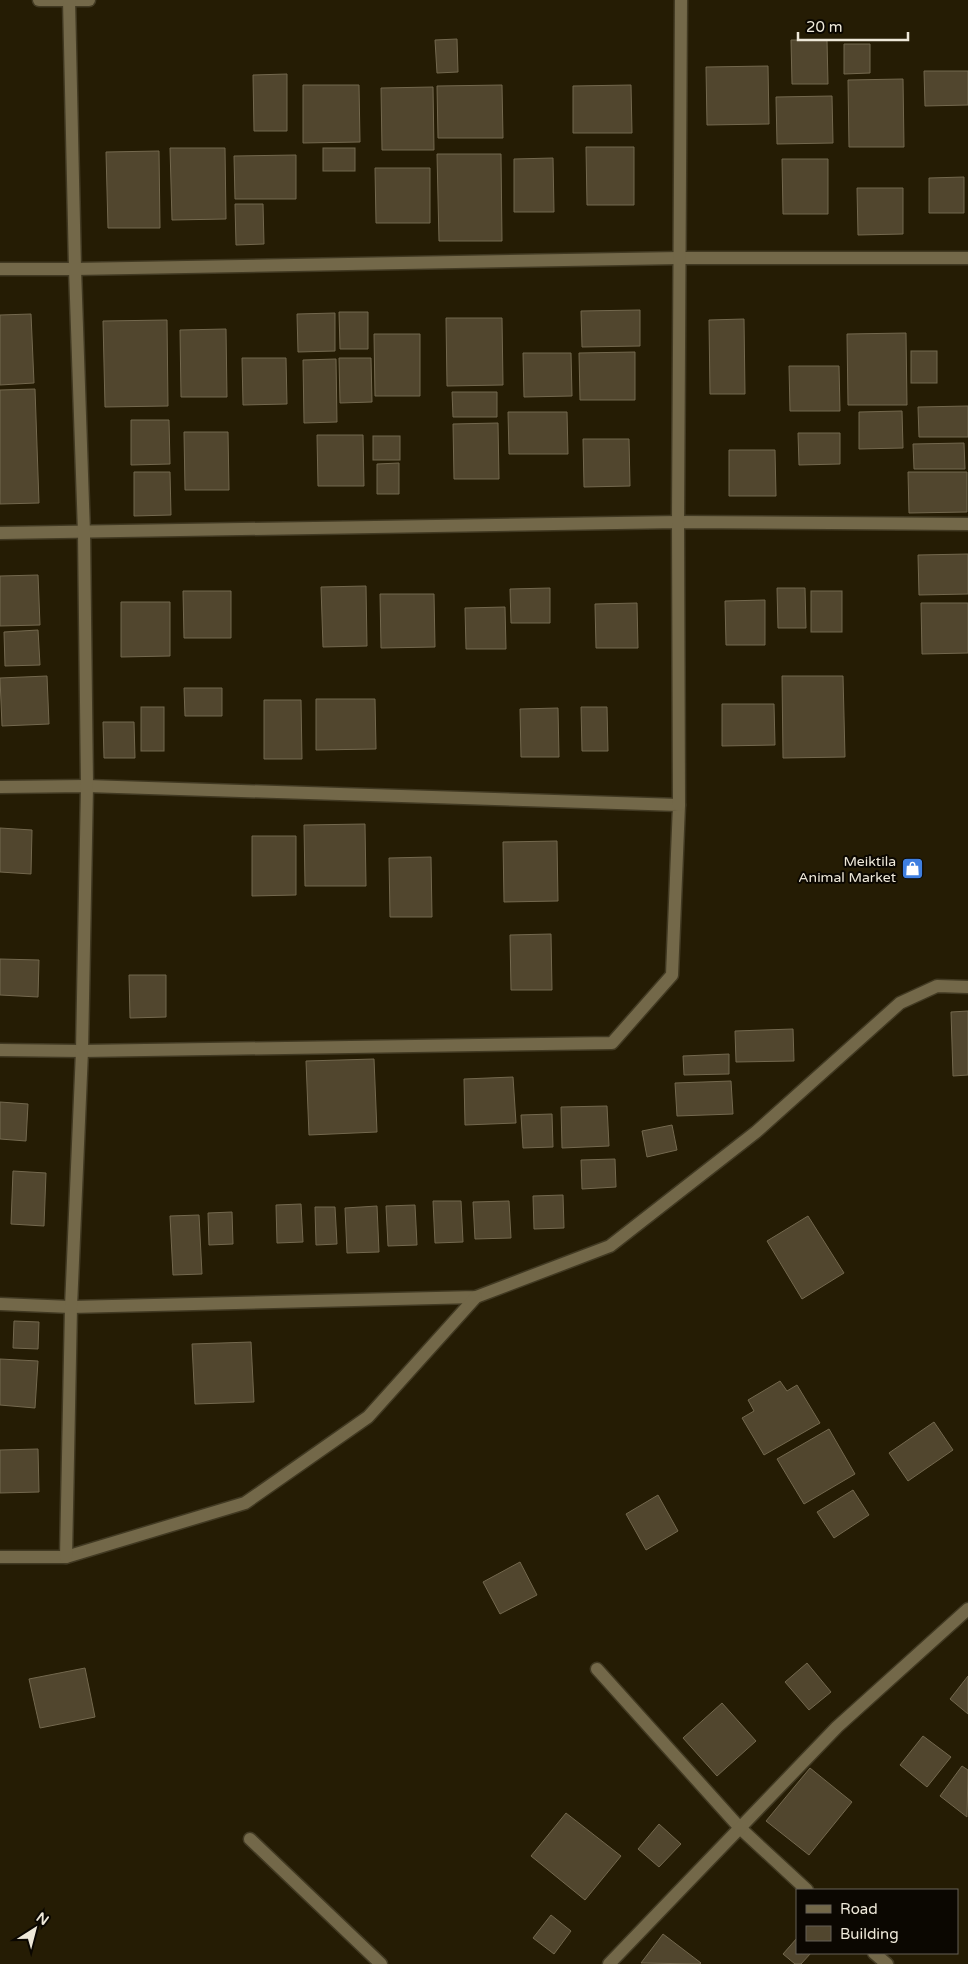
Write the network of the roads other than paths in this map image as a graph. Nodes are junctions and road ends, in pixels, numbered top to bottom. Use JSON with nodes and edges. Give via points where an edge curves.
{"nodes":[{"id":1,"x":39,"y":0,"type":"edge"},
{"id":2,"x":69,"y":0,"type":"edge"},
{"id":3,"x":89,"y":0,"type":"edge"},
{"id":4,"x":681,"y":0,"type":"edge"},
{"id":5,"x":679,"y":258,"type":"junction"},
{"id":6,"x":968,"y":258,"type":"edge"},
{"id":7,"x":0,"y":269,"type":"edge"},
{"id":8,"x":75,"y":269,"type":"junction"},
{"id":9,"x":678,"y":522,"type":"junction"},
{"id":10,"x":968,"y":524,"type":"edge"},
{"id":11,"x":0,"y":533,"type":"edge"},
{"id":12,"x":84,"y":533,"type":"junction"},
{"id":13,"x":87,"y":786,"type":"junction"},
{"id":14,"x":0,"y":787,"type":"edge"},
{"id":15,"x":679,"y":806,"type":"junction"},
{"id":16,"x":968,"y":987,"type":"edge"},
{"id":17,"x":0,"y":1050,"type":"edge"},
{"id":18,"x":82,"y":1051,"type":"junction"},
{"id":19,"x":476,"y":1296,"type":"junction"},
{"id":20,"x":0,"y":1304,"type":"edge"},
{"id":21,"x":71,"y":1307,"type":"junction"},
{"id":22,"x":0,"y":1557,"type":"edge"},
{"id":23,"x":66,"y":1557,"type":"junction"},
{"id":24,"x":966,"y":1613,"type":"edge"},
{"id":25,"x":597,"y":1669,"type":"dead end"},
{"id":26,"x":740,"y":1828,"type":"junction"},
{"id":27,"x":250,"y":1839,"type":"dead end"},
{"id":28,"x":806,"y":1889,"type":"edge"},
{"id":29,"x":875,"y":1954,"type":"edge"},
{"id":30,"x":382,"y":1964,"type":"edge"},
{"id":31,"x":609,"y":1964,"type":"edge"},
{"id":32,"x":887,"y":1964,"type":"edge"}],
"edges":[{"from":1,"to":2,"type":"street"},
{"from":2,"to":3,"type":"street"},
{"from":2,"to":8,"type":"street"},
{"from":4,"to":5,"type":"street"},
{"from":5,"to":6,"type":"street"},
{"from":5,"to":8,"type":"street"},
{"from":5,"to":9,"type":"street"},
{"from":7,"to":8,"type":"street"},
{"from":8,"to":12,"type":"street"},
{"from":9,"to":10,"type":"street"},
{"from":9,"to":12,"type":"street"},
{"from":9,"to":15,"type":"street"},
{"from":11,"to":12,"type":"street"},
{"from":12,"to":13,"type":"street"},
{"from":13,"to":14,"type":"street"},
{"from":13,"to":15,"type":"street"},
{"from":13,"to":18,"type":"street"},
{"from":15,"to":18,"type":"street","via":[[672,975],[612,1043]]},
{"from":16,"to":19,"type":"street","via":[[937,986],[900,1004],[756,1132],[610,1246]]},
{"from":17,"to":18,"type":"street"},
{"from":18,"to":21,"type":"street"},
{"from":19,"to":21,"type":"street"},
{"from":19,"to":23,"type":"street","via":[[368,1417],[244,1503]]},
{"from":20,"to":21,"type":"street"},
{"from":21,"to":23,"type":"street"},
{"from":22,"to":23,"type":"street"},
{"from":24,"to":26,"type":"street","via":[[837,1728]]},
{"from":25,"to":26,"type":"street"},
{"from":26,"to":28,"type":"street"},
{"from":26,"to":31,"type":"street"},
{"from":27,"to":30,"type":"street"},
{"from":29,"to":32,"type":"street"}]}
